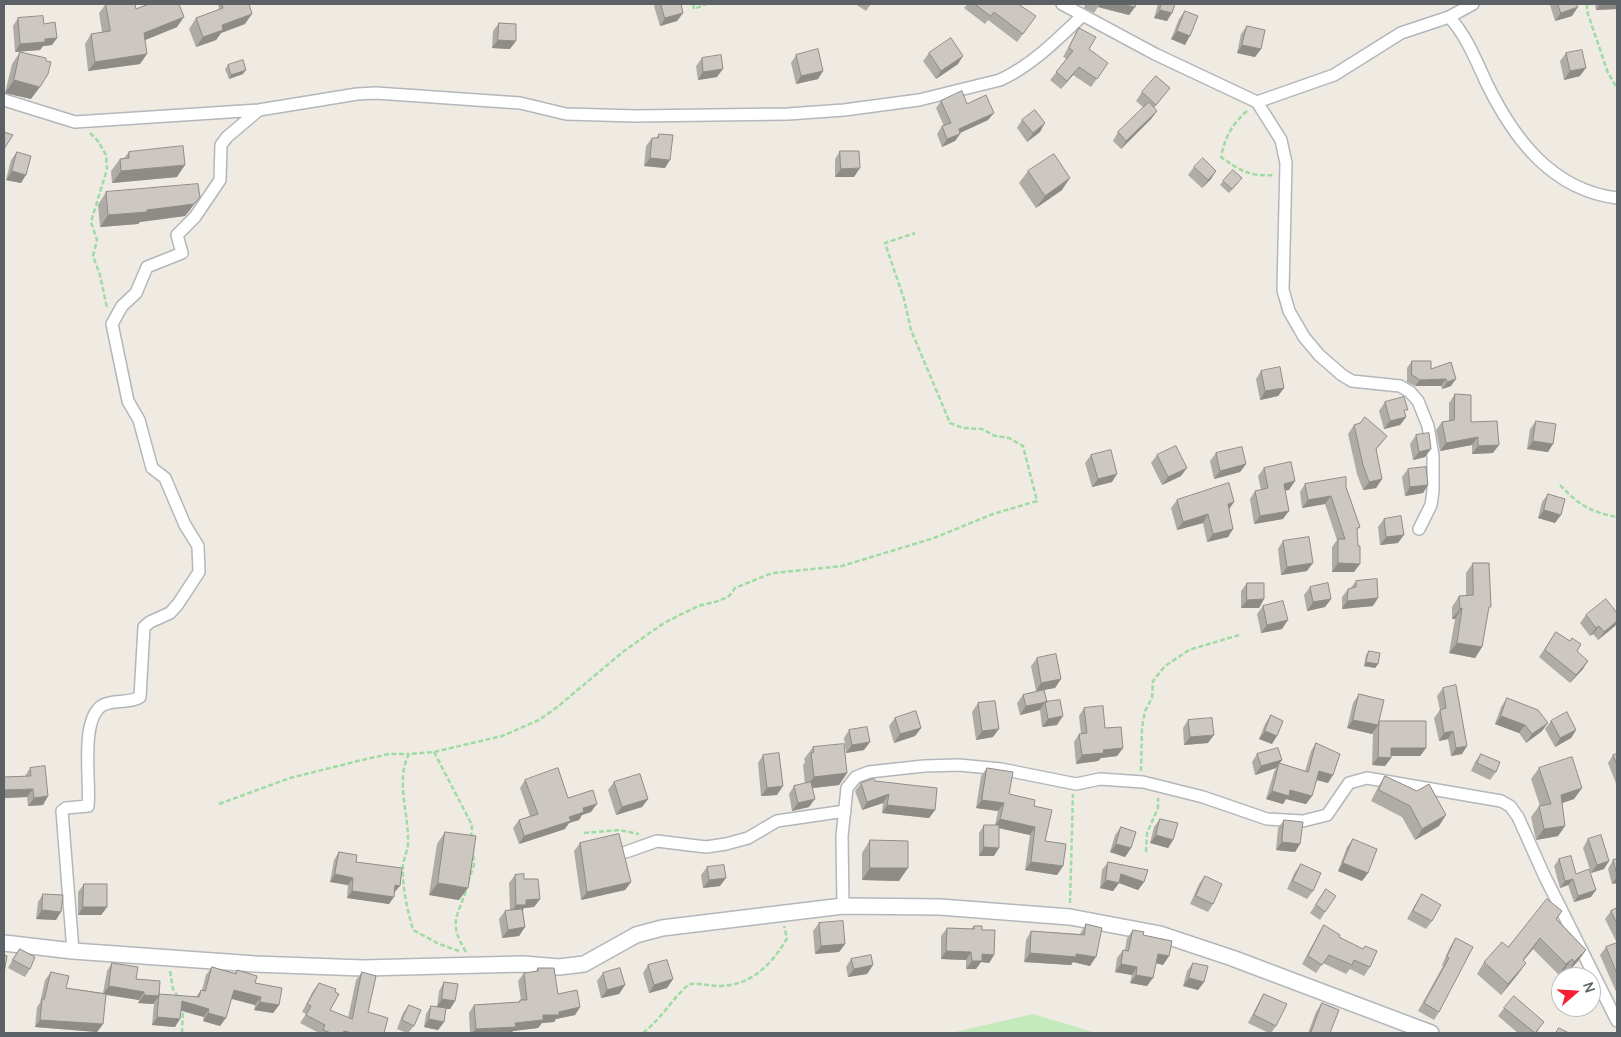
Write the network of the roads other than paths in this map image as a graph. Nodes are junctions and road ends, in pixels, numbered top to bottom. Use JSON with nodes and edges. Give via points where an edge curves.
{"nodes":[{"id":1,"x":1062,"y":4,"type":"edge"},
{"id":2,"x":1473,"y":4,"type":"edge"},
{"id":3,"x":1082,"y":16,"type":"junction"},
{"id":4,"x":1449,"y":17,"type":"junction"},
{"id":5,"x":4,"y":100,"type":"edge"},
{"id":6,"x":1257,"y":102,"type":"junction"},
{"id":7,"x":259,"y":110,"type":"junction"},
{"id":8,"x":1617,"y":198,"type":"edge"},
{"id":9,"x":1419,"y":529,"type":"dead end"},
{"id":10,"x":845,"y":811,"type":"junction"},
{"id":11,"x":626,"y":852,"type":"edge"},
{"id":12,"x":843,"y":906,"type":"junction"},
{"id":13,"x":4,"y":943,"type":"edge"},
{"id":14,"x":73,"y":951,"type":"junction"},
{"id":15,"x":1617,"y":1021,"type":"edge"},
{"id":16,"x":1431,"y":1033,"type":"edge"}],
"edges":[{"from":1,"to":3,"type":"street"},
{"from":2,"to":4,"type":"street"},
{"from":3,"to":6,"type":"street"},
{"from":3,"to":7,"type":"street","via":[[1012,75],[1000,80],[919,100],[844,110],[779,114],[566,114],[520,103],[376,93]]},
{"from":4,"to":6,"type":"street","via":[[1401,33],[1334,75]]},
{"from":4,"to":8,"type":"street","via":[[1466,40],[1499,108],[1531,154],[1574,185]]},
{"from":5,"to":7,"type":"street","via":[[75,122]]},
{"from":6,"to":9,"type":"street","via":[[1281,140],[1286,163],[1283,290],[1289,311],[1304,337],[1342,375],[1352,381],[1400,386],[1418,401],[1428,426],[1434,474],[1431,505]]},
{"from":7,"to":14,"type":"street","via":[[221,145],[220,180],[177,235],[182,254],[147,267],[136,293],[122,306],[112,324],[128,401],[139,420],[152,468],[165,478],[185,525],[198,546],[199,572],[170,613],[144,627],[140,697],[103,705],[97,710],[90,730],[88,806],[62,811]]},
{"from":10,"to":11,"type":"street","via":[[777,821],[748,838],[726,844],[706,847],[657,841]]},
{"from":10,"to":12,"type":"street"},
{"from":10,"to":15,"type":"street","via":[[847,788],[856,777],[869,772],[959,765],[1001,769],[1076,784],[1100,779],[1143,782],[1236,807],[1267,819],[1303,821],[1326,815],[1349,783],[1367,778],[1501,801],[1510,806],[1518,817]]},
{"from":12,"to":14,"type":"street","via":[[662,928],[636,934],[584,964],[559,967],[523,964],[363,968]]},
{"from":12,"to":16,"type":"street","via":[[940,907],[1070,918],[1160,934]]},
{"from":13,"to":14,"type":"street"}]}
